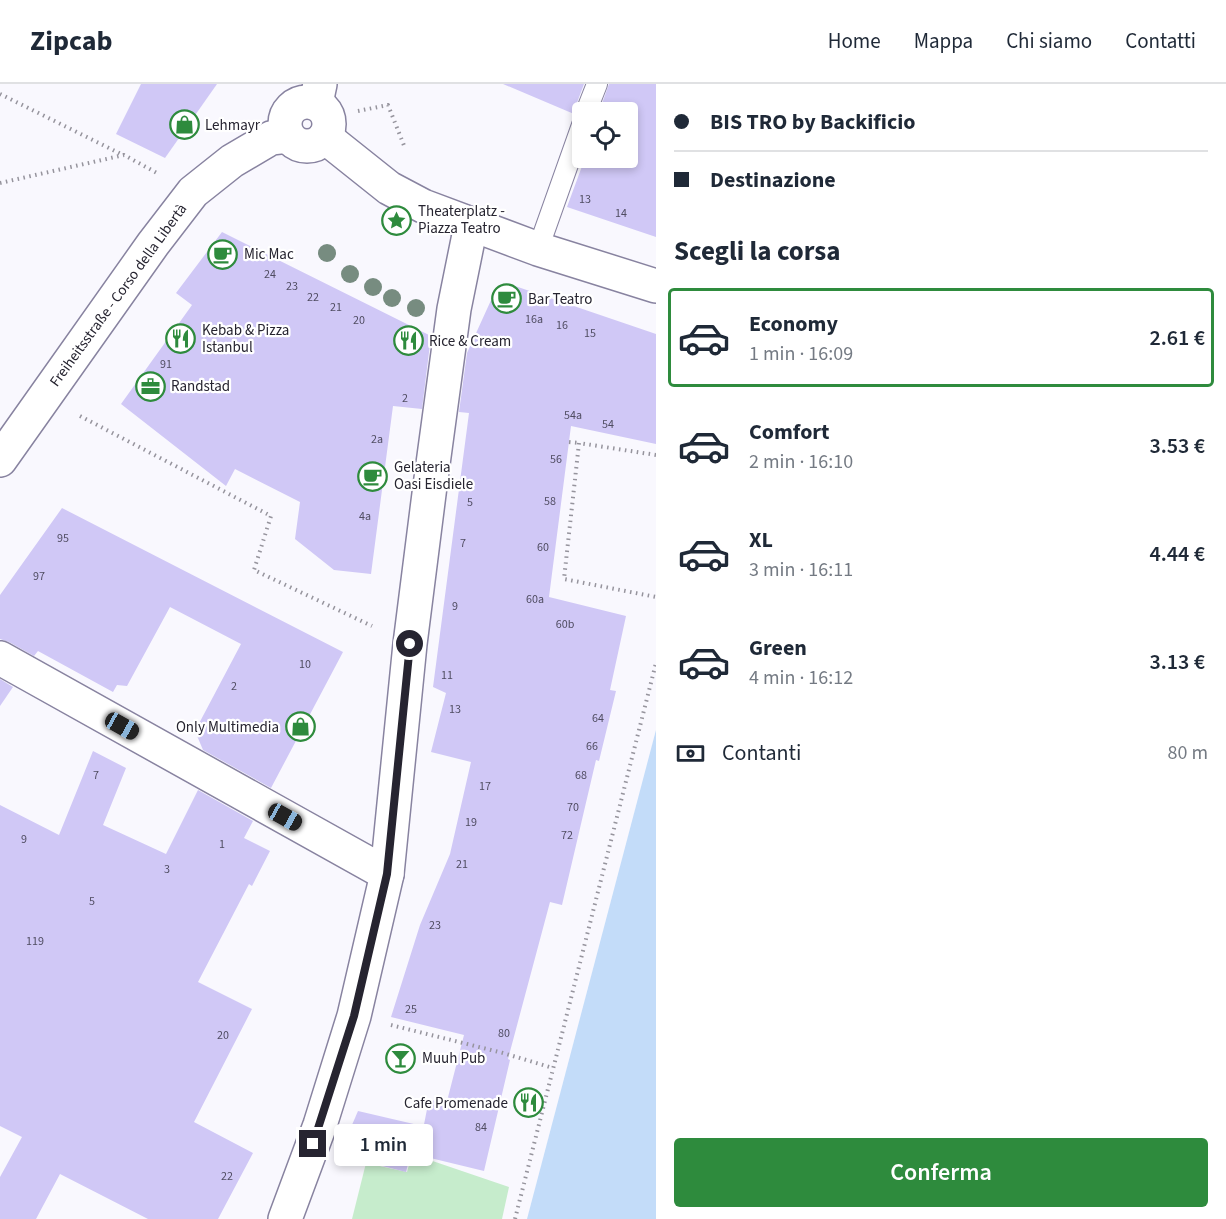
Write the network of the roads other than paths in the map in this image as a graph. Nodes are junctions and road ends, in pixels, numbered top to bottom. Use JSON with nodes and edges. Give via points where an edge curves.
{"nodes":[{"id":1,"x":597,"y":84,"type":"edge"},
{"id":2,"x":309,"y":93,"type":"edge"},
{"id":3,"x":590,"y":102,"type":"edge"},
{"id":4,"x":288,"y":136,"type":"junction"},
{"id":5,"x":325,"y":137,"type":"junction"},
{"id":6,"x":572,"y":153,"type":"edge"},
{"id":7,"x":471,"y":225,"type":"junction"},
{"id":8,"x":538,"y":249,"type":"junction"},
{"id":9,"x":656,"y":286,"type":"edge"},
{"id":10,"x":0,"y":460,"type":"edge"},
{"id":11,"x":0,"y":658,"type":"edge"},
{"id":12,"x":387,"y":874,"type":"junction"},
{"id":13,"x":285,"y":1219,"type":"edge"}],
"edges":[{"from":1,"to":3,"type":"lane"},
{"from":2,"to":4,"type":"street","via":[[286,117]]},
{"from":2,"to":5,"type":"street","via":[[329,118]]},
{"from":4,"to":5,"type":"street","via":[[306,146],[314,146]]},
{"from":4,"to":10,"type":"street","name":"Freiheitsstraße - Corso della Libertà","via":[[271,138],[232,161],[194,192]]},
{"from":5,"to":7,"type":"street","via":[[389,188]]},
{"from":6,"to":8,"type":"lane"},
{"from":7,"to":8,"type":"street"},
{"from":7,"to":12,"type":"street","via":[[449,340],[410,644]]},
{"from":8,"to":9,"type":"street"},
{"from":11,"to":12,"type":"street"},
{"from":12,"to":13,"type":"street","via":[[354,1016]]}]}
